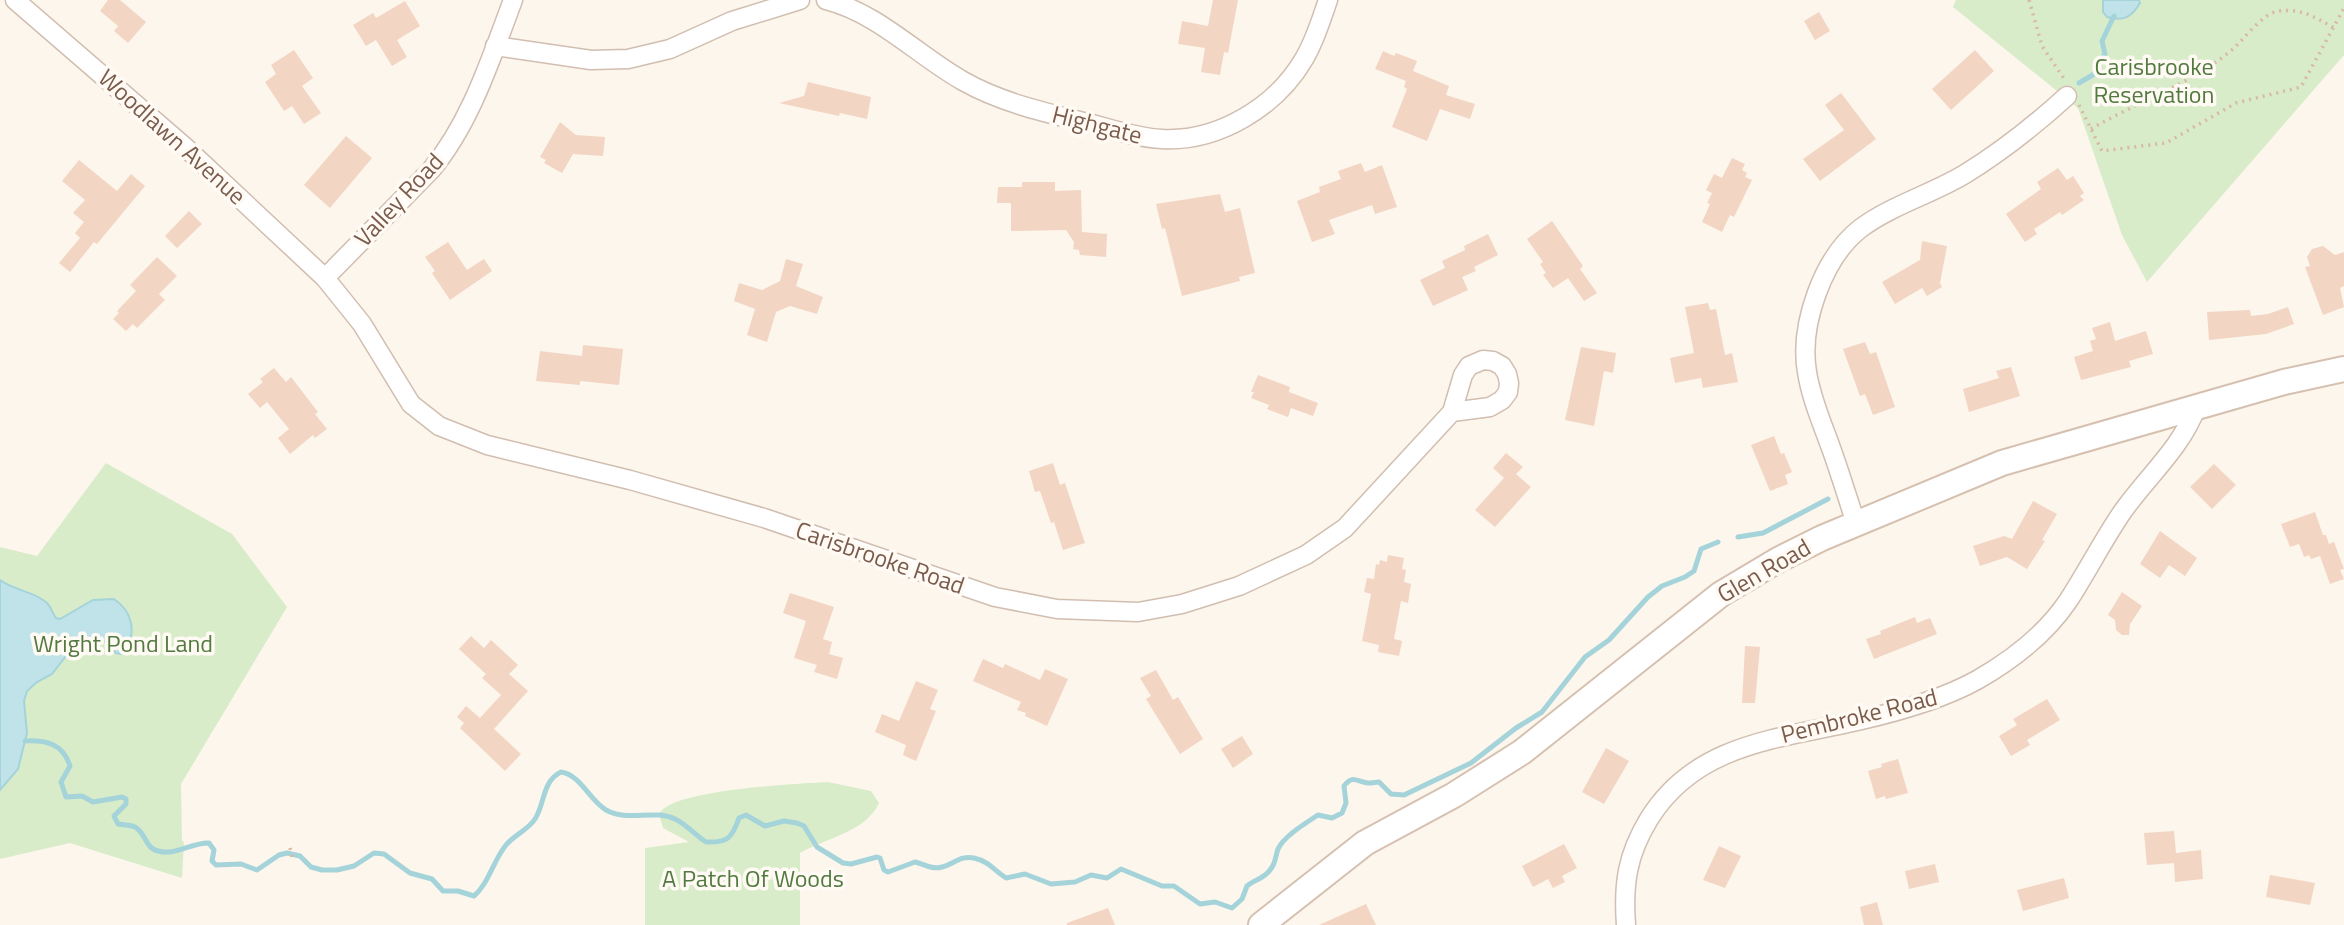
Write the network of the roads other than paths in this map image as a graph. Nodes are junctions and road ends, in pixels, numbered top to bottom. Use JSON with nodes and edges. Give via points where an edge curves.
{"nodes":[{"id":1,"x":15,"y":0,"type":"edge"},
{"id":2,"x":513,"y":0,"type":"edge"},
{"id":3,"x":800,"y":0,"type":"edge"},
{"id":4,"x":826,"y":0,"type":"edge"},
{"id":5,"x":1328,"y":0,"type":"edge"},
{"id":6,"x":495,"y":46,"type":"junction"},
{"id":7,"x":2070,"y":93,"type":"road end"},
{"id":8,"x":325,"y":278,"type":"junction"},
{"id":9,"x":2344,"y":369,"type":"edge"},
{"id":10,"x":2196,"y":408,"type":"junction"},
{"id":11,"x":1452,"y":412,"type":"dead end"},
{"id":12,"x":1856,"y":524,"type":"junction"},
{"id":13,"x":1261,"y":925,"type":"edge"},
{"id":14,"x":1626,"y":925,"type":"edge"}],
"edges":[{"from":1,"to":8,"type":"street","name":"Woodlawn Avenue"},
{"from":2,"to":6,"type":"street","name":"Valley Road"},
{"from":3,"to":6,"type":"street","via":[[628,59],[592,60]]},
{"from":4,"to":5,"type":"street","name":"Highgate","via":[[871,19],[952,75],[987,92],[1057,115],[1164,139],[1221,129],[1272,98],[1303,63]]},
{"from":6,"to":8,"type":"street","name":"Valley Road","via":[[446,150]]},
{"from":7,"to":12,"type":"street","via":[[1975,167],[1860,229],[1840,250],[1821,285],[1806,336],[1807,372]]},
{"from":8,"to":11,"type":"street","name":"Carisbrooke Road","via":[[362,324],[411,404],[460,436],[715,503],[975,592],[1057,609],[1161,609],[1216,595],[1288,564],[1345,528]]},
{"from":9,"to":10,"type":"street","name":"Glen Road"},
{"from":10,"to":12,"type":"street","name":"Glen Road","via":[[2002,463]]},
{"from":10,"to":14,"type":"street","name":"Pembroke Road","via":[[2183,434],[2122,513],[2053,620],[2023,650],[1947,694],[1886,714],[1743,746],[1678,784],[1656,809],[1633,848],[1625,888]]},
{"from":12,"to":13,"type":"street","name":"Glen Road","via":[[1731,587],[1522,752],[1454,795],[1375,836]]}]}
